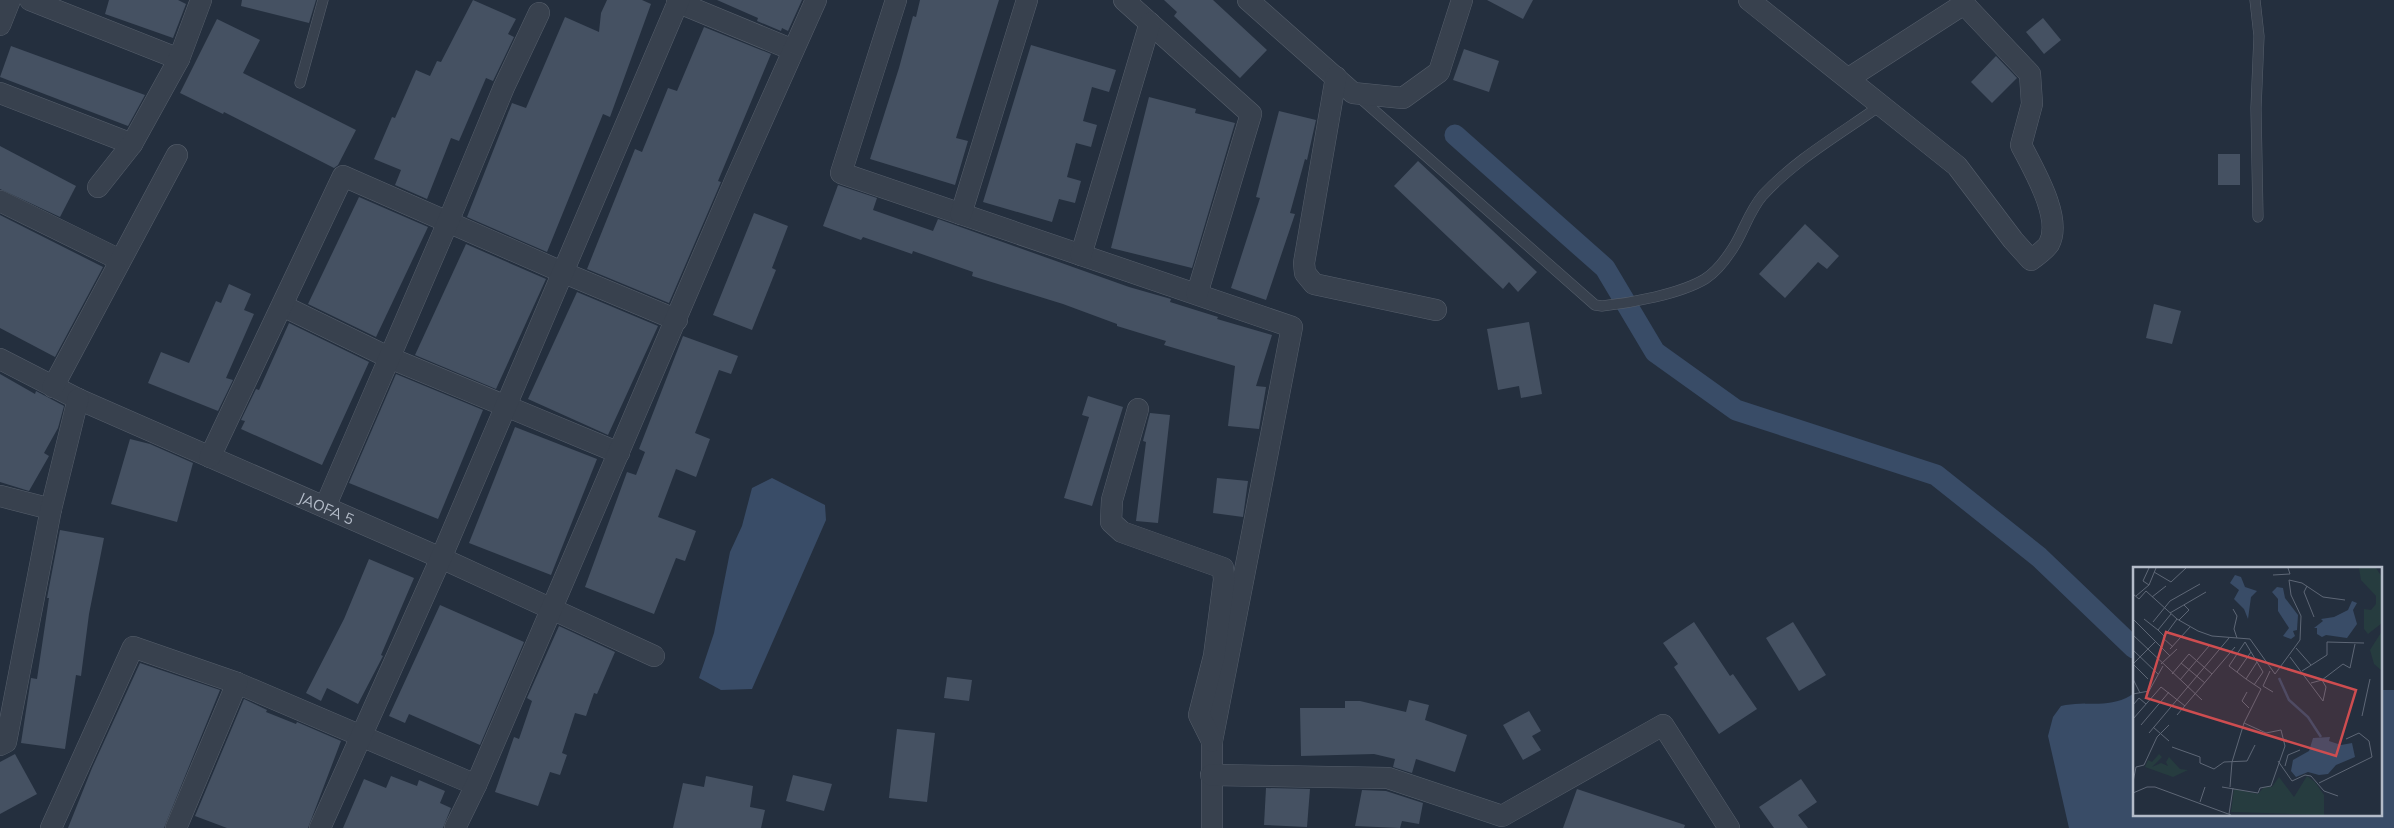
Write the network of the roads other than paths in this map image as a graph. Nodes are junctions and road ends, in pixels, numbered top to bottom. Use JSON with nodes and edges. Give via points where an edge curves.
{"nodes":[{"id":1,"x":10,"y":0,"type":"edge"},
{"id":2,"x":30,"y":0,"type":"edge"},
{"id":3,"x":201,"y":0,"type":"edge"},
{"id":4,"x":323,"y":0,"type":"edge"},
{"id":5,"x":816,"y":0,"type":"edge"},
{"id":6,"x":896,"y":0,"type":"edge"},
{"id":7,"x":1028,"y":0,"type":"edge"},
{"id":8,"x":1124,"y":0,"type":"edge"},
{"id":9,"x":1248,"y":0,"type":"edge"},
{"id":10,"x":1462,"y":0,"type":"edge"},
{"id":11,"x":1750,"y":0,"type":"edge"},
{"id":12,"x":2254,"y":0,"type":"edge"},
{"id":13,"x":678,"y":1,"type":"edge"},
{"id":14,"x":1966,"y":2,"type":"edge"},
{"id":15,"x":539,"y":13,"type":"dead end"},
{"id":16,"x":1150,"y":23,"type":"junction"},
{"id":17,"x":0,"y":25,"type":"edge"},
{"id":18,"x":793,"y":50,"type":"junction"},
{"id":19,"x":179,"y":59,"type":"junction"},
{"id":20,"x":1336,"y":77,"type":"junction"},
{"id":21,"x":1849,"y":78,"type":"junction"},
{"id":22,"x":300,"y":83,"type":"dead end"},
{"id":23,"x":0,"y":93,"type":"edge"},
{"id":24,"x":1353,"y":93,"type":"junction"},
{"id":25,"x":1882,"y":104,"type":"junction"},
{"id":26,"x":132,"y":144,"type":"junction"},
{"id":27,"x":177,"y":155,"type":"dead end"},
{"id":28,"x":98,"y":187,"type":"dead end"},
{"id":29,"x":0,"y":201,"type":"edge"},
{"id":30,"x":961,"y":214,"type":"junction"},
{"id":31,"x":2258,"y":217,"type":"dead end"},
{"id":32,"x":448,"y":222,"type":"junction"},
{"id":33,"x":1081,"y":255,"type":"junction"},
{"id":34,"x":120,"y":260,"type":"junction"},
{"id":35,"x":562,"y":272,"type":"junction"},
{"id":36,"x":1197,"y":294,"type":"junction"},
{"id":37,"x":283,"y":306,"type":"junction"},
{"id":38,"x":1436,"y":310,"type":"dead end"},
{"id":39,"x":677,"y":320,"type":"junction"},
{"id":40,"x":390,"y":358,"type":"junction"},
{"id":41,"x":0,"y":359,"type":"edge"},
{"id":42,"x":53,"y":388,"type":"junction"},
{"id":43,"x":78,"y":399,"type":"junction"},
{"id":44,"x":505,"y":406,"type":"junction"},
{"id":45,"x":1138,"y":409,"type":"dead end"},
{"id":46,"x":619,"y":453,"type":"junction"},
{"id":47,"x":210,"y":457,"type":"junction"},
{"id":48,"x":0,"y":496,"type":"edge"},
{"id":49,"x":325,"y":507,"type":"junction"},
{"id":50,"x":51,"y":509,"type":"junction"},
{"id":51,"x":441,"y":558,"type":"junction"},
{"id":52,"x":551,"y":609,"type":"junction"},
{"id":53,"x":654,"y":656,"type":"dead end"},
{"id":54,"x":237,"y":683,"type":"junction"},
{"id":55,"x":361,"y":734,"type":"junction"},
{"id":56,"x":1212,"y":741,"type":"junction"},
{"id":57,"x":0,"y":745,"type":"edge"},
{"id":58,"x":1211,"y":775,"type":"junction"},
{"id":59,"x":476,"y":785,"type":"junction"},
{"id":60,"x":51,"y":828,"type":"edge"},
{"id":61,"x":176,"y":828,"type":"edge"},
{"id":62,"x":320,"y":828,"type":"edge"},
{"id":63,"x":455,"y":828,"type":"edge"},
{"id":64,"x":1212,"y":828,"type":"edge"},
{"id":65,"x":1729,"y":828,"type":"edge"}],
"edges":[{"from":1,"to":17,"type":"street"},
{"from":2,"to":19,"type":"street"},
{"from":3,"to":19,"type":"street"},
{"from":4,"to":22,"type":"lane"},
{"from":5,"to":18,"type":"street"},
{"from":6,"to":30,"type":"street","via":[[841,173]]},
{"from":7,"to":30,"type":"street"},
{"from":8,"to":16,"type":"street"},
{"from":9,"to":20,"type":"street"},
{"from":10,"to":24,"type":"street","via":[[1440,72],[1403,98]]},
{"from":11,"to":21,"type":"street"},
{"from":12,"to":31,"type":"lane","via":[[2259,36],[2256,108]]},
{"from":13,"to":18,"type":"street"},
{"from":13,"to":35,"type":"street"},
{"from":14,"to":21,"type":"street"},
{"from":14,"to":25,"type":"street","via":[[2030,74],[2032,104],[2021,145],[2044,191],[2052,228],[2048,245],[2031,260],[1956,166]]},
{"from":15,"to":32,"type":"street","via":[[504,87]]},
{"from":16,"to":33,"type":"street"},
{"from":16,"to":36,"type":"street","via":[[1251,114]]},
{"from":18,"to":39,"type":"street"},
{"from":19,"to":26,"type":"street"},
{"from":20,"to":24,"type":"street"},
{"from":20,"to":38,"type":"street","via":[[1304,262],[1305,274],[1314,284]]},
{"from":21,"to":25,"type":"street"},
{"from":23,"to":26,"type":"street"},
{"from":24,"to":25,"type":"lane","via":[[1596,305],[1665,295],[1705,279],[1734,247],[1762,196],[1788,172]]},
{"from":26,"to":28,"type":"street"},
{"from":27,"to":34,"type":"street"},
{"from":29,"to":34,"type":"street"},
{"from":30,"to":33,"type":"street"},
{"from":32,"to":35,"type":"street"},
{"from":32,"to":37,"type":"street","via":[[342,176]]},
{"from":32,"to":40,"type":"street"},
{"from":33,"to":36,"type":"street"},
{"from":34,"to":42,"type":"street"},
{"from":35,"to":39,"type":"street"},
{"from":35,"to":44,"type":"street"},
{"from":36,"to":56,"type":"street","via":[[1292,327]]},
{"from":37,"to":40,"type":"street"},
{"from":37,"to":47,"type":"street"},
{"from":39,"to":46,"type":"street"},
{"from":40,"to":44,"type":"street"},
{"from":40,"to":49,"type":"street"},
{"from":41,"to":42,"type":"street","name":"JAOFA 5"},
{"from":42,"to":43,"type":"street","name":"JAOFA 5"},
{"from":43,"to":47,"type":"street","name":"JAOFA 5"},
{"from":43,"to":50,"type":"street"},
{"from":44,"to":46,"type":"street"},
{"from":44,"to":51,"type":"street"},
{"from":45,"to":56,"type":"street","via":[[1112,500],[1111,522],[1122,532],[1223,568],[1214,656],[1199,715]]},
{"from":46,"to":52,"type":"street"},
{"from":47,"to":49,"type":"street","name":"JAOFA 5"},
{"from":48,"to":50,"type":"street"},
{"from":49,"to":51,"type":"street","name":"JAOFA 5"},
{"from":50,"to":57,"type":"street","via":[[6,742]]},
{"from":51,"to":52,"type":"street","name":"JAOFA 5"},
{"from":51,"to":55,"type":"street"},
{"from":52,"to":53,"type":"street","name":"JAOFA 5"},
{"from":52,"to":59,"type":"street"},
{"from":54,"to":55,"type":"street"},
{"from":54,"to":60,"type":"street","via":[[133,647]]},
{"from":54,"to":61,"type":"street"},
{"from":55,"to":59,"type":"street"},
{"from":55,"to":62,"type":"street"},
{"from":56,"to":58,"type":"street"},
{"from":58,"to":64,"type":"street"},
{"from":58,"to":65,"type":"street","via":[[1388,778],[1502,816],[1662,725]]},
{"from":59,"to":63,"type":"street"}]}
